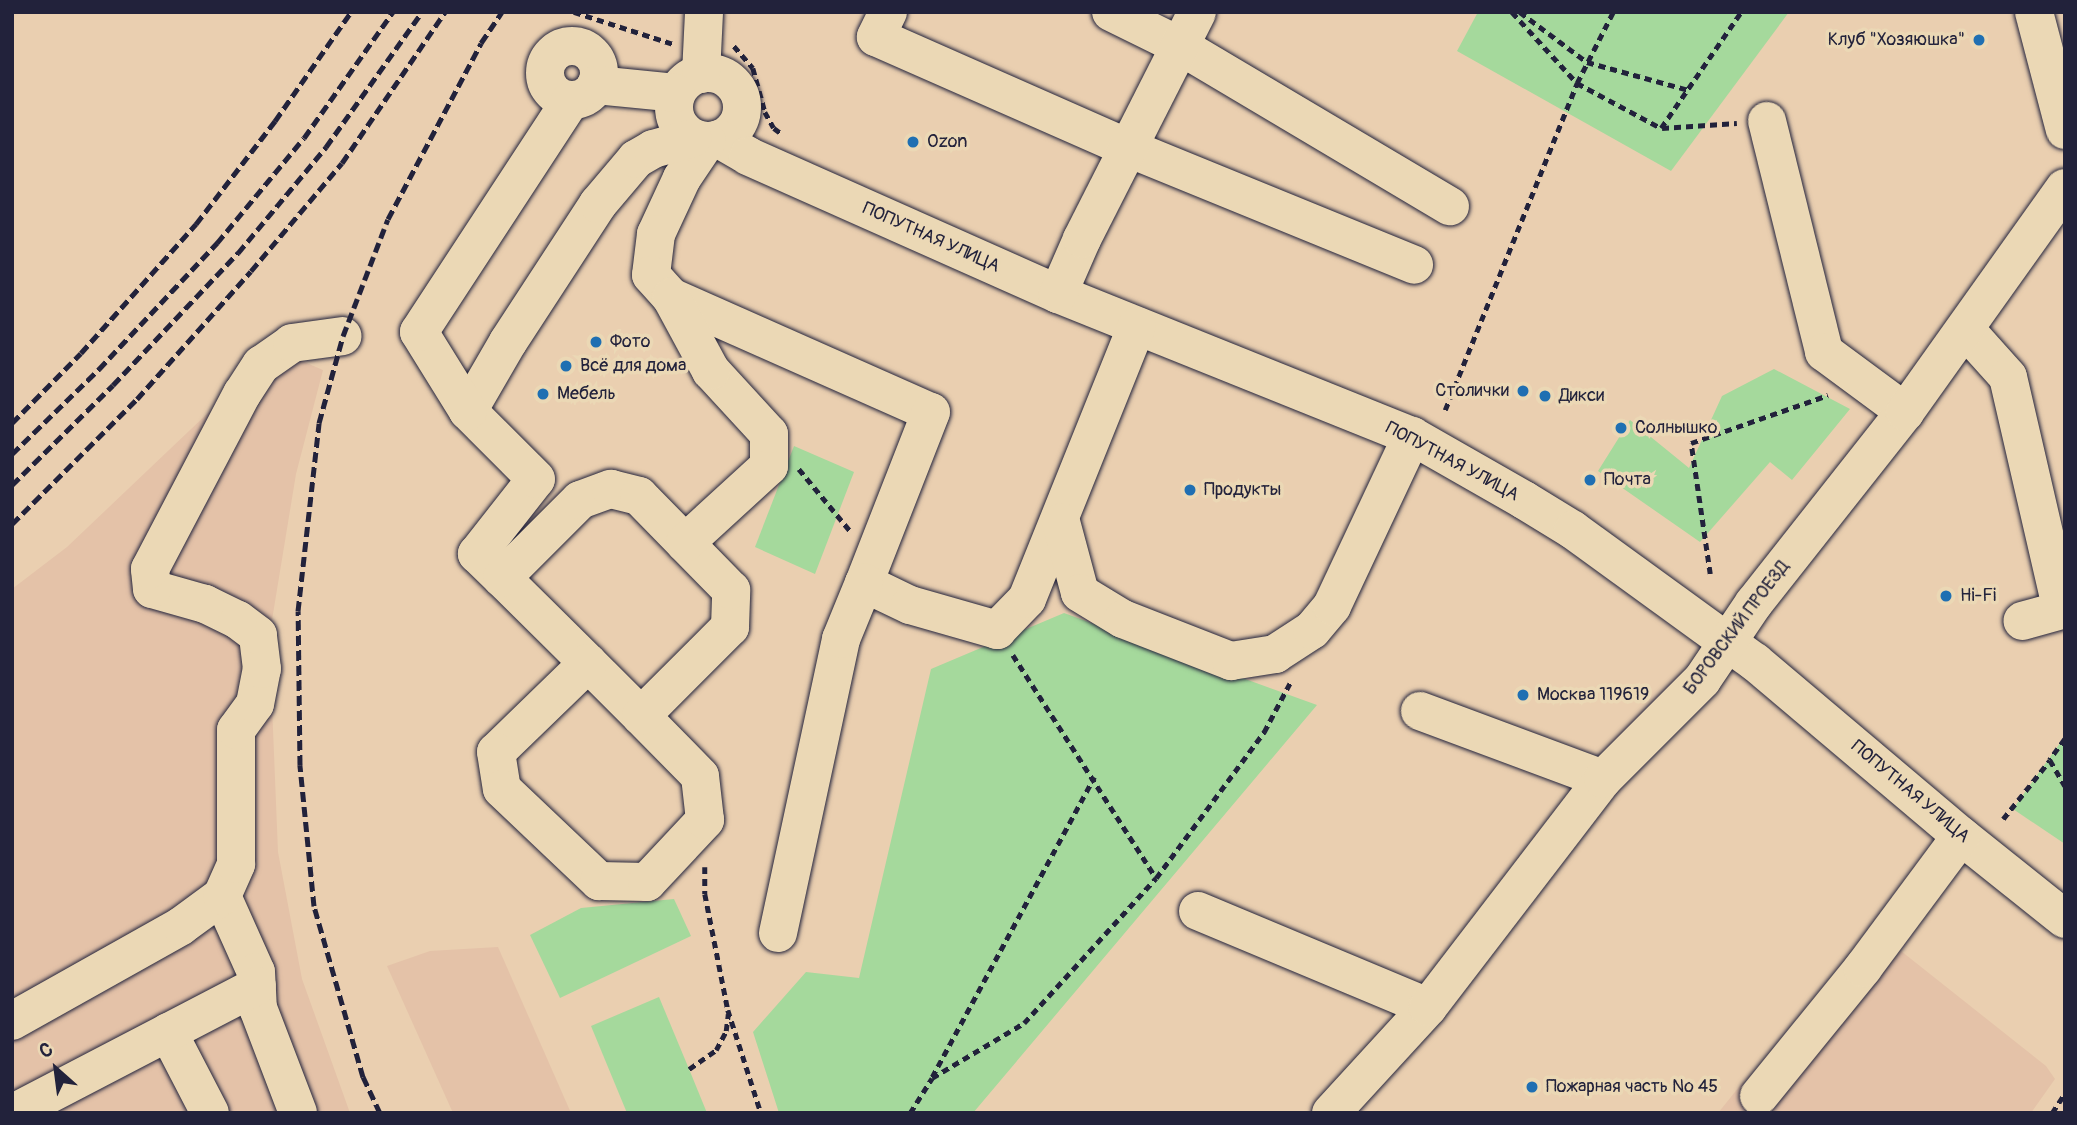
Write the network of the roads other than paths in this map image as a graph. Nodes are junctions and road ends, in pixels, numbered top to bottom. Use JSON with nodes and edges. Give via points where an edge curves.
{"nodes":[{"id":1,"x":888,"y":12,"type":"edge"},
{"id":2,"x":1111,"y":12,"type":"edge"},
{"id":3,"x":1197,"y":12,"type":"edge"},
{"id":4,"x":2034,"y":12,"type":"edge"},
{"id":5,"x":715,"y":26,"type":"edge"},
{"id":6,"x":1180,"y":46,"type":"junction"},
{"id":7,"x":688,"y":83,"type":"junction"},
{"id":8,"x":1767,"y":121,"type":"road end"},
{"id":9,"x":2065,"y":130,"type":"edge"},
{"id":10,"x":722,"y":138,"type":"junction"},
{"id":11,"x":1128,"y":148,"type":"junction"},
{"id":12,"x":2065,"y":188,"type":"edge"},
{"id":13,"x":1450,"y":206,"type":"dead end"},
{"id":14,"x":1414,"y":265,"type":"dead end"},
{"id":15,"x":1058,"y":294,"type":"junction"},
{"id":16,"x":671,"y":297,"type":"junction"},
{"id":17,"x":1137,"y":326,"type":"junction"},
{"id":18,"x":1965,"y":329,"type":"junction"},
{"id":19,"x":343,"y":336,"type":"dead end"},
{"id":20,"x":468,"y":411,"type":"junction"},
{"id":21,"x":1905,"y":412,"type":"junction"},
{"id":22,"x":1412,"y":436,"type":"junction"},
{"id":23,"x":1061,"y":522,"type":"junction"},
{"id":24,"x":685,"y":543,"type":"junction"},
{"id":25,"x":869,"y":571,"type":"junction"},
{"id":26,"x":502,"y":578,"type":"junction"},
{"id":27,"x":2022,"y":621,"type":"dead end"},
{"id":28,"x":1726,"y":644,"type":"junction"},
{"id":29,"x":588,"y":663,"type":"junction"},
{"id":30,"x":1420,"y":711,"type":"dead end"},
{"id":31,"x":641,"y":716,"type":"junction"},
{"id":32,"x":1603,"y":779,"type":"junction"},
{"id":33,"x":1961,"y":836,"type":"junction"},
{"id":34,"x":222,"y":896,"type":"junction"},
{"id":35,"x":1198,"y":911,"type":"dead end"},
{"id":36,"x":2065,"y":919,"type":"edge"},
{"id":37,"x":778,"y":933,"type":"dead end"},
{"id":38,"x":257,"y":986,"type":"junction"},
{"id":39,"x":1428,"y":1007,"type":"junction"},
{"id":40,"x":12,"y":1020,"type":"edge"},
{"id":41,"x":168,"y":1032,"type":"junction"},
{"id":42,"x":1759,"y":1096,"type":"dead end"},
{"id":43,"x":13,"y":1113,"type":"edge"},
{"id":44,"x":210,"y":1113,"type":"edge"},
{"id":45,"x":298,"y":1113,"type":"edge"},
{"id":46,"x":1331,"y":1113,"type":"edge"}],
"edges":[{"from":1,"to":11,"type":"street","via":[[876,37]]},
{"from":2,"to":6,"type":"street"},
{"from":3,"to":6,"type":"street"},
{"from":4,"to":9,"type":"street"},
{"from":5,"to":7,"type":"street"},
{"from":6,"to":11,"type":"street"},
{"from":6,"to":13,"type":"street"},
{"from":7,"to":10,"type":"street","via":[[673,101],[675,119]]},
{"from":7,"to":10,"type":"street","via":[[713,73],[730,81],[740,95]]},
{"from":7,"to":20,"type":"street","via":[[583,93],[419,332]]},
{"from":8,"to":21,"type":"street","via":[[1824,352]]},
{"from":10,"to":15,"type":"street","name":"ПОПУТНАЯ УЛИЦА"},
{"from":10,"to":16,"type":"street","via":[[682,178],[656,234],[650,275]]},
{"from":10,"to":20,"type":"street","via":[[653,149],[636,159],[598,204]]},
{"from":11,"to":14,"type":"street"},
{"from":11,"to":15,"type":"street"},
{"from":12,"to":18,"type":"street","name":"БОРОВСКИЙ ПРОЕЗД"},
{"from":15,"to":17,"type":"street","name":"ПОПУТНАЯ УЛИЦА"},
{"from":16,"to":24,"type":"street","via":[[711,371],[769,434],[769,466]]},
{"from":16,"to":25,"type":"street","via":[[930,412]]},
{"from":17,"to":22,"type":"street","name":"ПОПУТНАЯ УЛИЦА"},
{"from":17,"to":23,"type":"street"},
{"from":18,"to":21,"type":"street","name":"БОРОВСКИЙ ПРОЕЗД"},
{"from":18,"to":27,"type":"street","via":[[2008,377],[2062,610]]},
{"from":19,"to":34,"type":"street","via":[[292,343],[261,365],[150,569],[152,589],[205,604],[258,635],[262,668],[255,704],[236,730],[236,864]]},
{"from":20,"to":26,"type":"street","via":[[536,479],[477,554]]},
{"from":21,"to":28,"type":"street","name":"БОРОВСКИЙ ПРОЕЗД"},
{"from":22,"to":23,"type":"street","via":[[1332,606],[1312,630],[1275,654],[1231,661],[1123,620],[1080,593]]},
{"from":22,"to":28,"type":"street","name":"ПОПУТНАЯ УЛИЦА","via":[[1573,530]]},
{"from":23,"to":25,"type":"street","via":[[1027,599],[997,630],[910,605]]},
{"from":24,"to":26,"type":"street","via":[[639,496],[611,489],[580,500]]},
{"from":24,"to":31,"type":"street","via":[[731,590],[730,627]]},
{"from":25,"to":37,"type":"street","via":[[841,639]]},
{"from":26,"to":29,"type":"street"},
{"from":28,"to":32,"type":"street","name":"БОРОВСКИЙ ПРОЕЗД","via":[[1702,680]]},
{"from":28,"to":33,"type":"street","name":"ПОПУТНАЯ УЛИЦА","via":[[1755,662]]},
{"from":29,"to":31,"type":"street"},
{"from":29,"to":31,"type":"street","via":[[496,752],[502,789],[599,881],[647,882],[705,821],[700,776]]},
{"from":30,"to":32,"type":"street"},
{"from":32,"to":39,"type":"street","name":"БОРОВСКИЙ ПРОЕЗД"},
{"from":33,"to":36,"type":"street","name":"ПОПУТНАЯ УЛИЦА"},
{"from":33,"to":42,"type":"street","via":[[1863,968]]},
{"from":34,"to":38,"type":"street","via":[[256,972]]},
{"from":34,"to":40,"type":"street","via":[[180,926]]},
{"from":35,"to":39,"type":"street"},
{"from":38,"to":41,"type":"street"},
{"from":38,"to":45,"type":"street","via":[[258,1008]]},
{"from":39,"to":46,"type":"street","name":"БОРОВСКИЙ ПРОЕЗД"},
{"from":41,"to":43,"type":"street"},
{"from":41,"to":44,"type":"street"}]}
